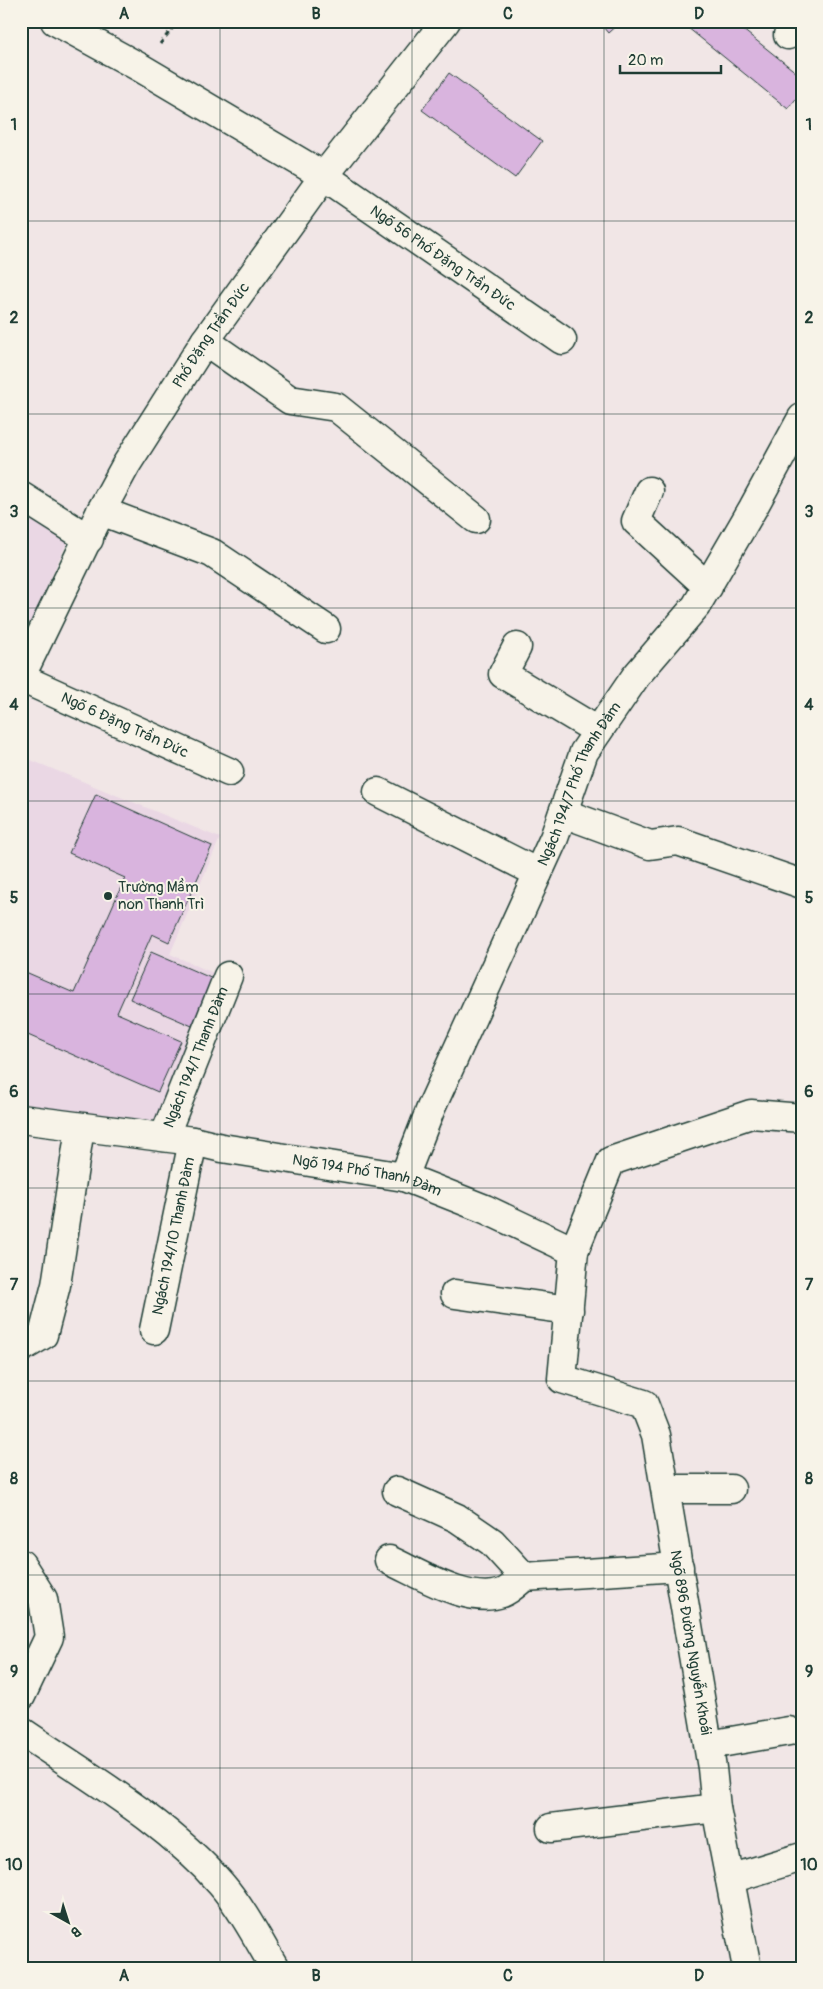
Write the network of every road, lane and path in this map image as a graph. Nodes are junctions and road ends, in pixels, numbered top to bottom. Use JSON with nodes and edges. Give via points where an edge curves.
{"nodes":[{"id":1,"x":55,"y":21,"type":"edge"},
{"id":2,"x":446,"y":21,"type":"edge"},
{"id":3,"x":324,"y":176,"type":"junction"},
{"id":4,"x":562,"y":340,"type":"dead end"},
{"id":5,"x":205,"y":342,"type":"junction"},
{"id":6,"x":802,"y":418,"type":"edge"},
{"id":7,"x":649,"y":491,"type":"dead end"},
{"id":8,"x":21,"y":496,"type":"edge"},
{"id":9,"x":101,"y":511,"type":"junction"},
{"id":10,"x":476,"y":519,"type":"dead end"},
{"id":11,"x":89,"y":539,"type":"junction"},
{"id":12,"x":708,"y":587,"type":"junction"},
{"id":13,"x":326,"y":628,"type":"dead end"},
{"id":14,"x":517,"y":647,"type":"dead end"},
{"id":15,"x":21,"y":677,"type":"edge"},
{"id":16,"x":598,"y":731,"type":"junction"},
{"id":17,"x":229,"y":772,"type":"dead end"},
{"id":18,"x":378,"y":792,"type":"dead end"},
{"id":19,"x":563,"y":813,"type":"junction"},
{"id":20,"x":538,"y":873,"type":"junction"},
{"id":21,"x":802,"y":884,"type":"edge"},
{"id":22,"x":228,"y":976,"type":"dead end"},
{"id":23,"x":802,"y":1118,"type":"edge"},
{"id":24,"x":21,"y":1119,"type":"edge"},
{"id":25,"x":80,"y":1128,"type":"junction"},
{"id":26,"x":164,"y":1137,"type":"junction"},
{"id":27,"x":193,"y":1141,"type":"junction"},
{"id":28,"x":404,"y":1177,"type":"junction"},
{"id":29,"x":574,"y":1251,"type":"junction"},
{"id":30,"x":455,"y":1294,"type":"dead end"},
{"id":31,"x":569,"y":1310,"type":"junction"},
{"id":32,"x":154,"y":1330,"type":"dead end"},
{"id":33,"x":21,"y":1348,"type":"edge"},
{"id":34,"x":666,"y":1489,"type":"junction"},
{"id":35,"x":731,"y":1489,"type":"dead end"},
{"id":36,"x":397,"y":1491,"type":"dead end"},
{"id":37,"x":389,"y":1560,"type":"dead end"},
{"id":38,"x":21,"y":1564,"type":"edge"},
{"id":39,"x":679,"y":1567,"type":"junction"},
{"id":40,"x":524,"y":1577,"type":"junction"},
{"id":41,"x":21,"y":1696,"type":"edge"},
{"id":42,"x":21,"y":1731,"type":"edge"},
{"id":43,"x":789,"y":1731,"type":"dead end"},
{"id":44,"x":709,"y":1745,"type":"junction"},
{"id":45,"x":716,"y":1808,"type":"junction"},
{"id":46,"x":550,"y":1828,"type":"dead end"},
{"id":47,"x":802,"y":1858,"type":"edge"},
{"id":48,"x":730,"y":1879,"type":"junction"},
{"id":49,"x":275,"y":1968,"type":"edge"},
{"id":50,"x":747,"y":1968,"type":"edge"}],
"edges":[{"from":1,"to":3,"type":"street","name":"Ngõ 56 Phố Đặng Trần Đức"},
{"from":2,"to":3,"type":"street","name":"Phố Đặng Trần Đức"},
{"from":3,"to":4,"type":"street","name":"Ngõ 56 Phố Đặng Trần Đức"},
{"from":3,"to":5,"type":"street","name":"Phố Đặng Trần Đức"},
{"from":5,"to":9,"type":"street","name":"Phố Đặng Trần Đức","via":[[126,465]]},
{"from":5,"to":10,"type":"street","via":[[290,400],[336,407]]},
{"from":6,"to":12,"type":"street","name":"Ngách 194/7 Phố Thanh Đàm"},
{"from":7,"to":12,"type":"street","via":[[636,522]]},
{"from":8,"to":11,"type":"street"},
{"from":9,"to":11,"type":"street","name":"Phố Đặng Trần Đức"},
{"from":9,"to":13,"type":"street","via":[[212,553]]},
{"from":11,"to":15,"type":"street","name":"Phố Đặng Trần Đức"},
{"from":12,"to":16,"type":"street","name":"Ngách 194/7 Phố Thanh Đàm","via":[[696,606],[636,676]]},
{"from":14,"to":16,"type":"street","via":[[503,674]]},
{"from":15,"to":17,"type":"street","name":"Ngõ 6 Đặng Trần Đức"},
{"from":16,"to":19,"type":"street","name":"Ngách 194/7 Phố Thanh Đàm","via":[[584,752]]},
{"from":18,"to":20,"type":"street"},
{"from":19,"to":20,"type":"street","name":"Ngách 194/7 Phố Thanh Đàm"},
{"from":19,"to":21,"type":"street","via":[[650,845],[678,842]]},
{"from":20,"to":28,"type":"street","name":"Ngách 194/7 Phố Thanh Đàm","via":[[435,1099]]},
{"from":22,"to":26,"type":"street","name":"Ngách 194/1 Thanh Đàm"},
{"from":23,"to":29,"type":"street","via":[[751,1114],[611,1162]]},
{"from":24,"to":25,"type":"street","name":"Ngõ 194 Phố Thanh Đàm"},
{"from":25,"to":26,"type":"street","name":"Ngõ 194 Phố Thanh Đàm"},
{"from":25,"to":33,"type":"street","via":[[56,1286],[43,1335]]},
{"from":26,"to":27,"type":"street","name":"Ngõ 194 Phố Thanh Đàm"},
{"from":27,"to":28,"type":"street","name":"Ngõ 194 Phố Thanh Đàm"},
{"from":27,"to":32,"type":"street","name":"Ngách 194/10 Thanh Đàm"},
{"from":28,"to":29,"type":"street","name":"Ngõ 194 Phố Thanh Đàm","via":[[485,1209]]},
{"from":29,"to":31,"type":"street"},
{"from":30,"to":31,"type":"street"},
{"from":31,"to":34,"type":"street","name":"Ngõ 896 Đường Nguyễn Khoái","via":[[562,1379],[644,1404],[656,1435]]},
{"from":34,"to":35,"type":"street"},
{"from":34,"to":39,"type":"street","name":"Ngõ 896 Đường Nguyễn Khoái"},
{"from":36,"to":40,"type":"street","via":[[457,1518],[478,1532],[492,1542]]},
{"from":37,"to":40,"type":"street","via":[[464,1594],[479,1596],[503,1593]]},
{"from":38,"to":41,"type":"street","via":[[42,1599],[49,1637]]},
{"from":39,"to":40,"type":"street"},
{"from":39,"to":44,"type":"street","name":"Ngõ 896 Đường Nguyễn Khoái"},
{"from":42,"to":49,"type":"street","via":[[145,1816],[196,1858],[222,1886]]},
{"from":43,"to":44,"type":"street"},
{"from":44,"to":45,"type":"street","name":"Ngõ 896 Đường Nguyễn Khoái"},
{"from":45,"to":46,"type":"street"},
{"from":45,"to":48,"type":"street","name":"Ngõ 896 Đường Nguyễn Khoái"},
{"from":47,"to":48,"type":"street"},
{"from":48,"to":50,"type":"street","name":"Ngõ 896 Đường Nguyễn Khoái"}]}
